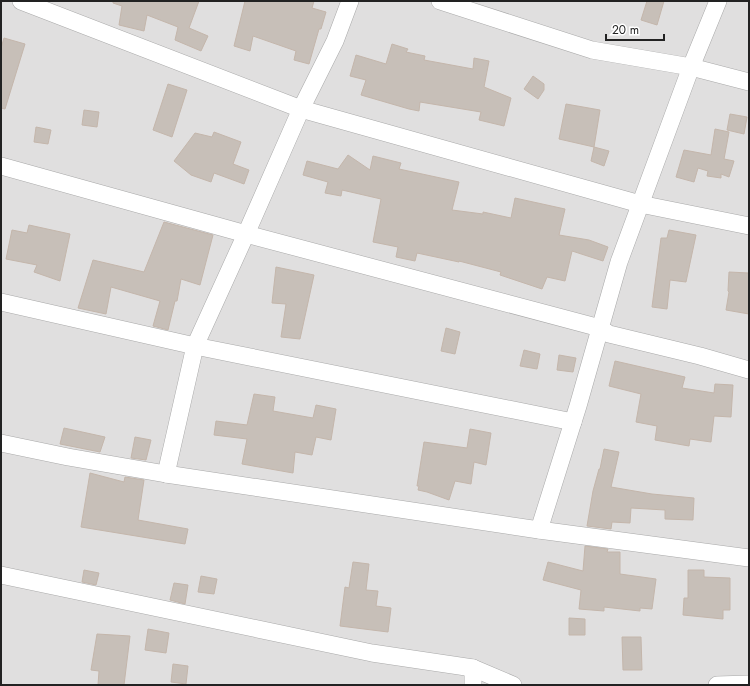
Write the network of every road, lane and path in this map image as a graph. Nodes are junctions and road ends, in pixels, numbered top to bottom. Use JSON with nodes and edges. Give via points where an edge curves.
{"nodes":[{"id":1,"x":21,"y":1,"type":"edge"},
{"id":2,"x":350,"y":1,"type":"edge"},
{"id":3,"x":440,"y":1,"type":"edge"},
{"id":4,"x":718,"y":1,"type":"edge"},
{"id":5,"x":691,"y":67,"type":"junction"},
{"id":6,"x":749,"y":82,"type":"edge"},
{"id":7,"x":301,"y":109,"type":"junction"},
{"id":8,"x":1,"y":166,"type":"edge"},
{"id":9,"x":640,"y":204,"type":"junction"},
{"id":10,"x":749,"y":226,"type":"edge"},
{"id":11,"x":246,"y":234,"type":"junction"},
{"id":12,"x":1,"y":302,"type":"edge"},
{"id":13,"x":600,"y":328,"type":"junction"},
{"id":14,"x":195,"y":346,"type":"junction"},
{"id":15,"x":749,"y":370,"type":"edge"},
{"id":16,"x":749,"y":374,"type":"edge"},
{"id":17,"x":573,"y":422,"type":"junction"},
{"id":18,"x":1,"y":443,"type":"edge"},
{"id":19,"x":166,"y":474,"type":"junction"},
{"id":20,"x":539,"y":530,"type":"junction"},
{"id":21,"x":749,"y":558,"type":"edge"},
{"id":22,"x":1,"y":574,"type":"edge"},
{"id":23,"x":473,"y":668,"type":"junction"},
{"id":24,"x":749,"y":684,"type":"edge"},
{"id":25,"x":473,"y":685,"type":"edge"},
{"id":26,"x":513,"y":685,"type":"edge"},
{"id":27,"x":717,"y":685,"type":"edge"}],
"edges":[{"from":1,"to":7,"type":"street"},
{"from":2,"to":7,"type":"street","via":[[335,41]]},
{"from":3,"to":5,"type":"street","via":[[592,50]]},
{"from":4,"to":5,"type":"street"},
{"from":5,"to":6,"type":"street"},
{"from":5,"to":9,"type":"street"},
{"from":7,"to":9,"type":"street"},
{"from":7,"to":11,"type":"street"},
{"from":8,"to":11,"type":"street"},
{"from":9,"to":10,"type":"street"},
{"from":9,"to":13,"type":"street","via":[[619,262]]},
{"from":11,"to":13,"type":"street"},
{"from":11,"to":14,"type":"street"},
{"from":12,"to":14,"type":"street"},
{"from":13,"to":15,"type":"street","via":[[608,334]]},
{"from":13,"to":17,"type":"street"},
{"from":14,"to":17,"type":"street"},
{"from":14,"to":19,"type":"street"},
{"from":15,"to":16,"type":"street"},
{"from":17,"to":20,"type":"street"},
{"from":18,"to":19,"type":"street"},
{"from":19,"to":20,"type":"street"},
{"from":20,"to":21,"type":"street"},
{"from":22,"to":23,"type":"street","via":[[372,653]]},
{"from":23,"to":25,"type":"street"},
{"from":23,"to":26,"type":"street"},
{"from":24,"to":27,"type":"street"}]}
